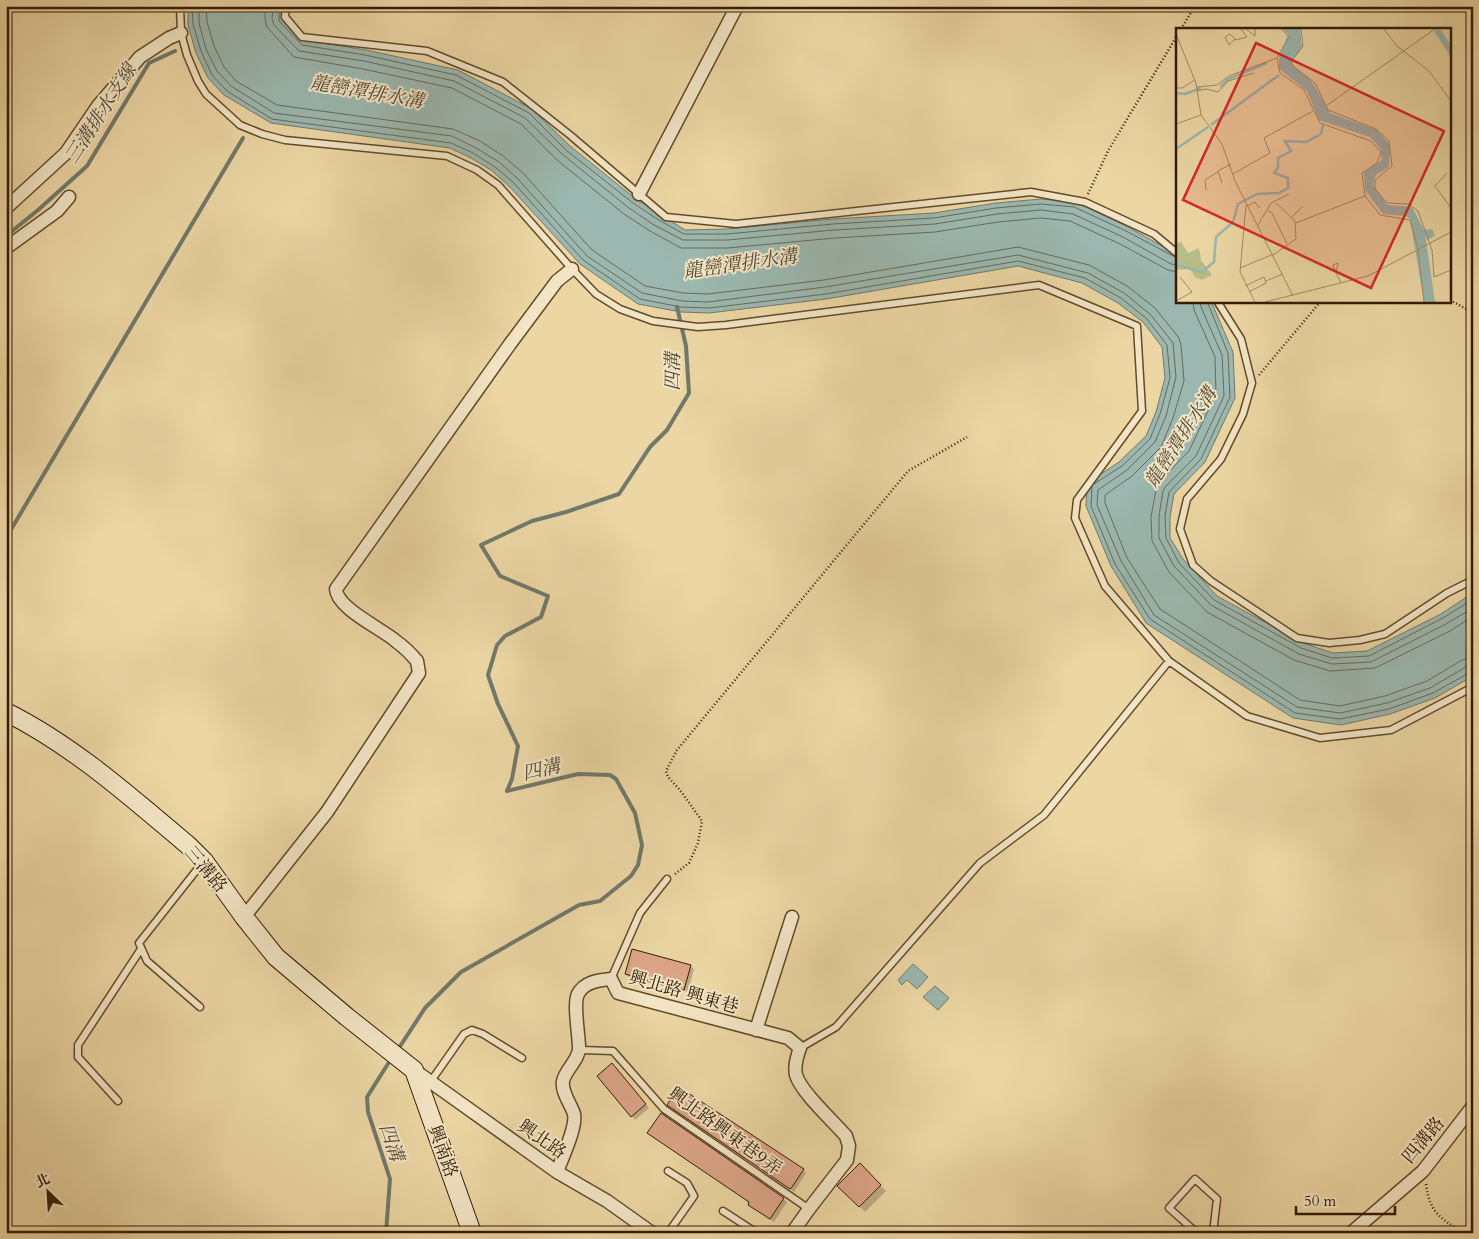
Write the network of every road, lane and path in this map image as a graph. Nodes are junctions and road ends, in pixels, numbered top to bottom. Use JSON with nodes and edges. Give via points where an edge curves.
{"nodes":[{"id":1,"x":180,"y":6,"type":"edge"},
{"id":2,"x":286,"y":6,"type":"edge"},
{"id":3,"x":737,"y":6,"type":"edge"},
{"id":4,"x":1194,"y":6,"type":"edge"},
{"id":5,"x":1182,"y":28,"type":"edge"},
{"id":6,"x":181,"y":33,"type":"junction"},
{"id":7,"x":1176,"y":37,"type":"edge"},
{"id":8,"x":639,"y":194,"type":"junction"},
{"id":9,"x":69,"y":198,"type":"dead end"},
{"id":10,"x":1085,"y":202,"type":"junction"},
{"id":11,"x":6,"y":208,"type":"edge"},
{"id":12,"x":6,"y":248,"type":"edge"},
{"id":13,"x":1176,"y":252,"type":"edge"},
{"id":14,"x":572,"y":269,"type":"junction"},
{"id":15,"x":1452,"y":301,"type":"edge"},
{"id":16,"x":1218,"y":302,"type":"edge"},
{"id":17,"x":1319,"y":302,"type":"edge"},
{"id":18,"x":1473,"y":314,"type":"edge"},
{"id":19,"x":1252,"y":383,"type":"junction"},
{"id":20,"x":967,"y":437,"type":"dead end"},
{"id":21,"x":1473,"y":580,"type":"edge"},
{"id":22,"x":1169,"y":661,"type":"junction"},
{"id":23,"x":1473,"y":687,"type":"edge"},
{"id":24,"x":6,"y":712,"type":"edge"},
{"id":25,"x":204,"y":861,"type":"junction"},
{"id":26,"x":667,"y":879,"type":"joint"},
{"id":27,"x":244,"y":917,"type":"junction"},
{"id":28,"x":792,"y":917,"type":"dead end"},
{"id":29,"x":141,"y":949,"type":"junction"},
{"id":30,"x":611,"y":979,"type":"junction"},
{"id":31,"x":200,"y":1007,"type":"dead end"},
{"id":32,"x":756,"y":1030,"type":"junction"},
{"id":33,"x":800,"y":1048,"type":"junction"},
{"id":34,"x":580,"y":1050,"type":"junction"},
{"id":35,"x":522,"y":1058,"type":"dead end"},
{"id":36,"x":409,"y":1066,"type":"junction"},
{"id":37,"x":431,"y":1081,"type":"junction"},
{"id":38,"x":118,"y":1101,"type":"dead end"},
{"id":39,"x":1473,"y":1106,"type":"edge"},
{"id":40,"x":1424,"y":1171,"type":"junction"},
{"id":41,"x":557,"y":1172,"type":"junction"},
{"id":42,"x":668,"y":1172,"type":"dead end"},
{"id":43,"x":809,"y":1209,"type":"junction"},
{"id":44,"x":723,"y":1211,"type":"dead end"},
{"id":45,"x":472,"y":1233,"type":"edge"},
{"id":46,"x":652,"y":1233,"type":"edge"},
{"id":47,"x":668,"y":1233,"type":"edge"},
{"id":48,"x":756,"y":1233,"type":"edge"},
{"id":49,"x":792,"y":1233,"type":"edge"},
{"id":50,"x":1197,"y":1233,"type":"edge"},
{"id":51,"x":1213,"y":1233,"type":"edge"},
{"id":52,"x":1351,"y":1233,"type":"edge"},
{"id":53,"x":1463,"y":1233,"type":"edge"}],
"edges":[{"from":1,"to":6,"type":"lane"},
{"from":2,"to":8,"type":"lane","via":[[284,17],[302,37],[427,51],[503,82]]},
{"from":3,"to":8,"type":"street"},
{"from":4,"to":5,"type":"path"},
{"from":6,"to":11,"type":"street","via":[[140,57],[98,106],[66,153]]},
{"from":6,"to":14,"type":"lane","via":[[187,55],[206,94],[240,125],[285,140],[447,156],[477,170],[498,185]]},
{"from":7,"to":10,"type":"path","via":[[1108,150]]},
{"from":8,"to":10,"type":"lane","via":[[666,217],[736,224],[1032,192]]},
{"from":9,"to":12,"type":"street"},
{"from":10,"to":13,"type":"lane","via":[[1154,234]]},
{"from":14,"to":22,"type":"lane","via":[[596,294],[620,309],[653,321],[698,327],[1039,284],[1137,326],[1142,411],[1077,500],[1075,518],[1105,586]]},
{"from":14,"to":27,"type":"street","via":[[557,281],[510,344],[336,589],[344,604],[396,641],[417,661],[419,673],[327,812]]},
{"from":15,"to":18,"type":"path"},
{"from":16,"to":19,"type":"lane","via":[[1241,339]]},
{"from":17,"to":19,"type":"path"},
{"from":19,"to":21,"type":"lane","via":[[1243,414],[1221,459],[1187,499],[1180,529],[1193,565],[1211,582],[1297,638],[1329,643],[1385,634]]},
{"from":20,"to":26,"type":"path","via":[[908,471],[677,750],[666,771],[668,777],[702,821],[698,843],[689,863]]},
{"from":22,"to":23,"type":"lane","via":[[1247,716],[1320,738],[1391,730]]},
{"from":22,"to":33,"type":"lane","via":[[1044,815],[980,863],[836,1028]]},
{"from":24,"to":25,"type":"street","name":"三溝路","via":[[32,725],[81,758]]},
{"from":25,"to":27,"type":"street","name":"三溝路"},
{"from":25,"to":29,"type":"lane","via":[[139,943]]},
{"from":26,"to":30,"type":"lane","via":[[640,913]]},
{"from":27,"to":36,"type":"street","name":"三溝路","via":[[276,957]]},
{"from":28,"to":32,"type":"street","name":"興北路 興東巷"},
{"from":29,"to":31,"type":"lane","via":[[146,961]]},
{"from":29,"to":38,"type":"lane","via":[[78,1045],[78,1057]]},
{"from":30,"to":32,"type":"street","name":"興北路 興東巷","via":[[618,993]]},
{"from":30,"to":34,"type":"street","via":[[586,985],[578,995]]},
{"from":32,"to":33,"type":"street","name":"興北路 興東巷","via":[[788,1038]]},
{"from":33,"to":43,"type":"street","via":[[796,1074],[801,1087],[846,1136],[849,1146],[848,1160]]},
{"from":34,"to":41,"type":"street","via":[[562,1082],[574,1115]]},
{"from":34,"to":43,"type":"lane","name":"興北路興東巷9弄","via":[[612,1051],[664,1109]]},
{"from":35,"to":37,"type":"lane","via":[[472,1030],[464,1034]]},
{"from":36,"to":37,"type":"street","name":"興北路"},
{"from":36,"to":45,"type":"street","name":"興南路"},
{"from":37,"to":41,"type":"street","name":"興北路"},
{"from":39,"to":40,"type":"street","name":"四溝路"},
{"from":40,"to":52,"type":"street","name":"四溝路"},
{"from":40,"to":53,"type":"path","via":[[1428,1199],[1435,1213]]},
{"from":41,"to":46,"type":"street","name":"興北路","via":[[607,1201]]},
{"from":42,"to":47,"type":"lane","via":[[687,1183],[694,1196]]},
{"from":43,"to":49,"type":"street"},
{"from":44,"to":48,"type":"lane"},
{"from":50,"to":51,"type":"lane","via":[[1169,1208],[1195,1179],[1217,1199]]}]}
